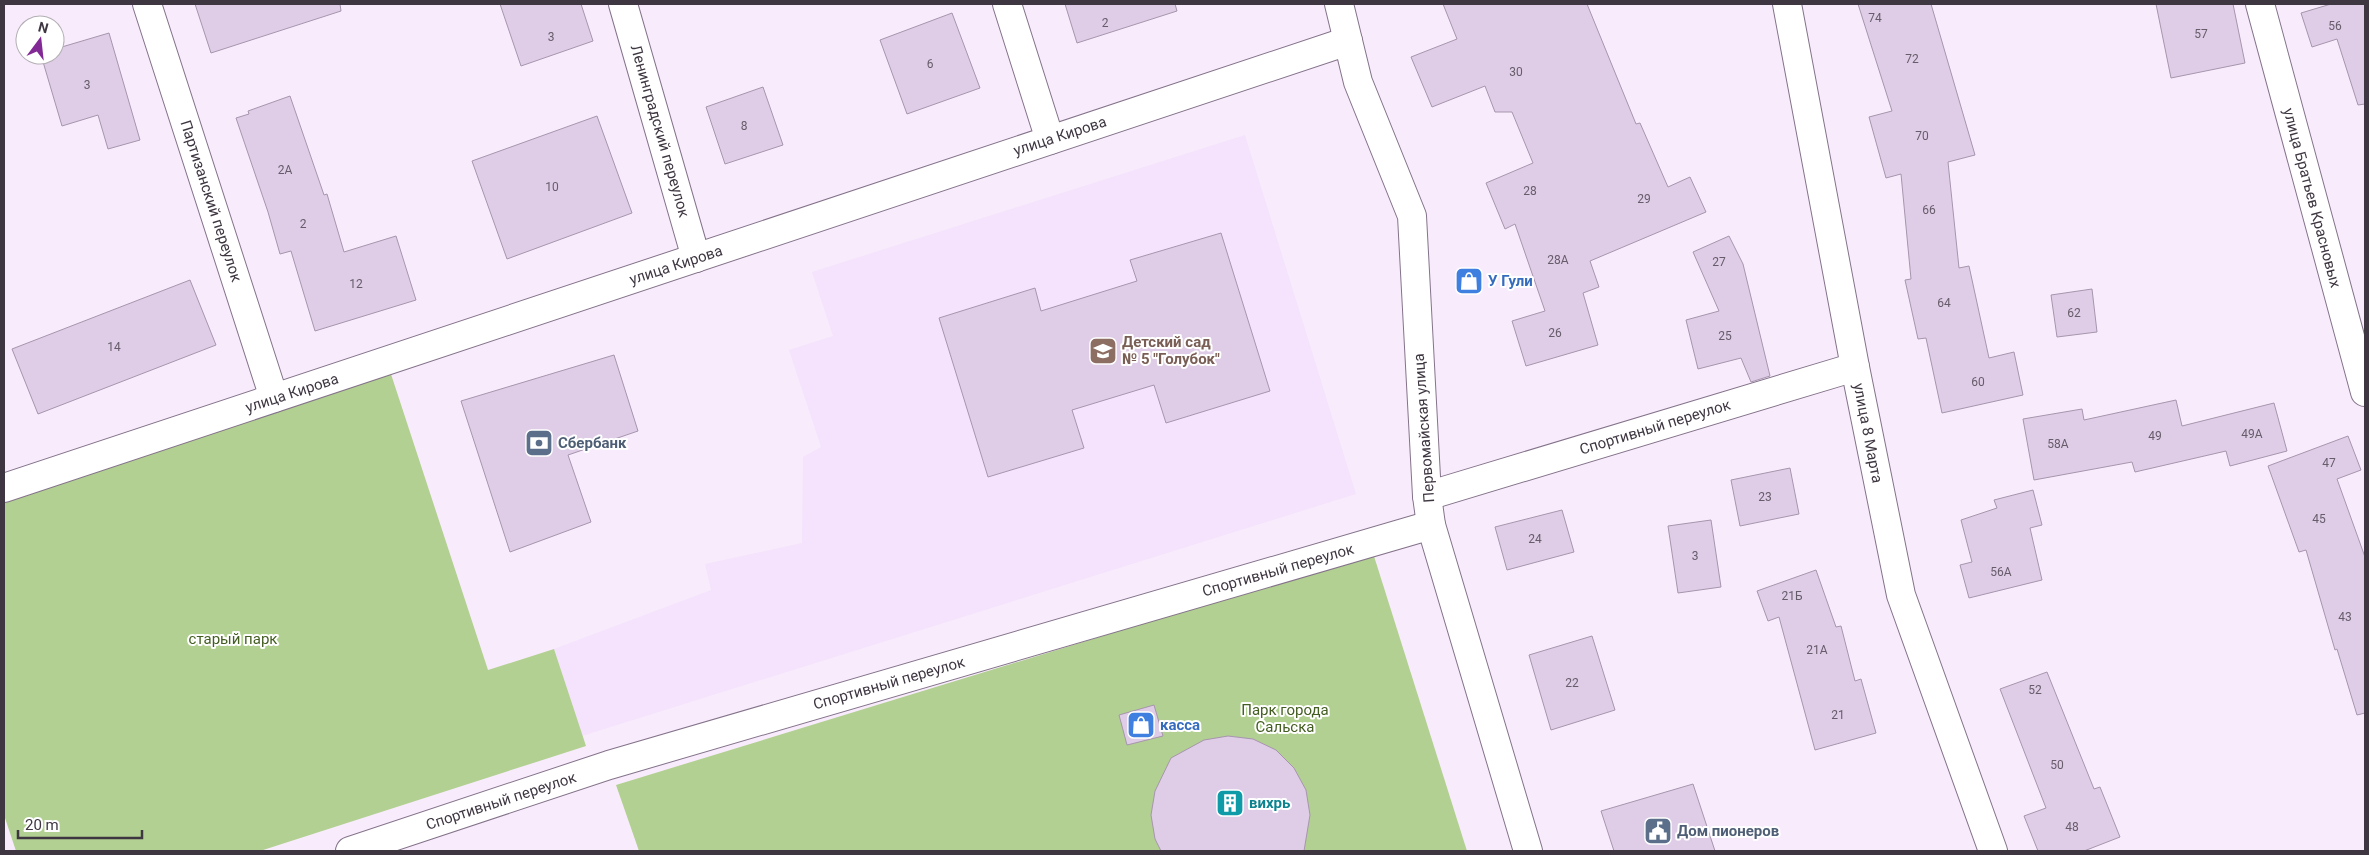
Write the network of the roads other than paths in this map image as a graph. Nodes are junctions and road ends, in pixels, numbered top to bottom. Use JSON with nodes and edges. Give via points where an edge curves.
{"nodes":[{"id":1,"x":147,"y":4,"type":"edge"},
{"id":2,"x":623,"y":4,"type":"edge"},
{"id":3,"x":1007,"y":4,"type":"edge"},
{"id":4,"x":1339,"y":4,"type":"edge"},
{"id":5,"x":1787,"y":4,"type":"edge"},
{"id":6,"x":2260,"y":4,"type":"edge"},
{"id":7,"x":1348,"y":41,"type":"junction"},
{"id":8,"x":1050,"y":140,"type":"junction"},
{"id":9,"x":696,"y":258,"type":"junction"},
{"id":10,"x":1855,"y":367,"type":"junction"},
{"id":11,"x":2365,"y":392,"type":"edge"},
{"id":12,"x":274,"y":398,"type":"junction"},
{"id":13,"x":4,"y":488,"type":"edge"},
{"id":14,"x":1427,"y":496,"type":"junction"},
{"id":15,"x":1431,"y":525,"type":"junction"},
{"id":16,"x":350,"y":851,"type":"edge"},
{"id":17,"x":1528,"y":851,"type":"edge"},
{"id":18,"x":1993,"y":851,"type":"edge"}],
"edges":[{"from":1,"to":12,"type":"street","name":"Партизанский переулок"},
{"from":2,"to":9,"type":"street","name":"Ленинградский переулок"},
{"from":3,"to":8,"type":"street"},
{"from":4,"to":7,"type":"street","name":"Первомайская улица"},
{"from":5,"to":10,"type":"street","name":"улица 8 Марта"},
{"from":6,"to":11,"type":"street","name":"улица Братьев Красновых"},
{"from":7,"to":8,"type":"street","name":"улица Кирова"},
{"from":7,"to":14,"type":"street","name":"Первомайская улица","via":[[1358,82],[1412,216]]},
{"from":8,"to":9,"type":"street","name":"улица Кирова"},
{"from":9,"to":12,"type":"street","name":"улица Кирова"},
{"from":10,"to":14,"type":"street","name":"Спортивный переулок"},
{"from":10,"to":18,"type":"street","name":"улица 8 Марта","via":[[1901,595]]},
{"from":12,"to":13,"type":"street","name":"улица Кирова"},
{"from":14,"to":15,"type":"street","name":"Первомайская улица"},
{"from":15,"to":16,"type":"street","name":"Спортивный переулок","via":[[609,765]]},
{"from":15,"to":17,"type":"street","name":"Первомайская улица"}]}
